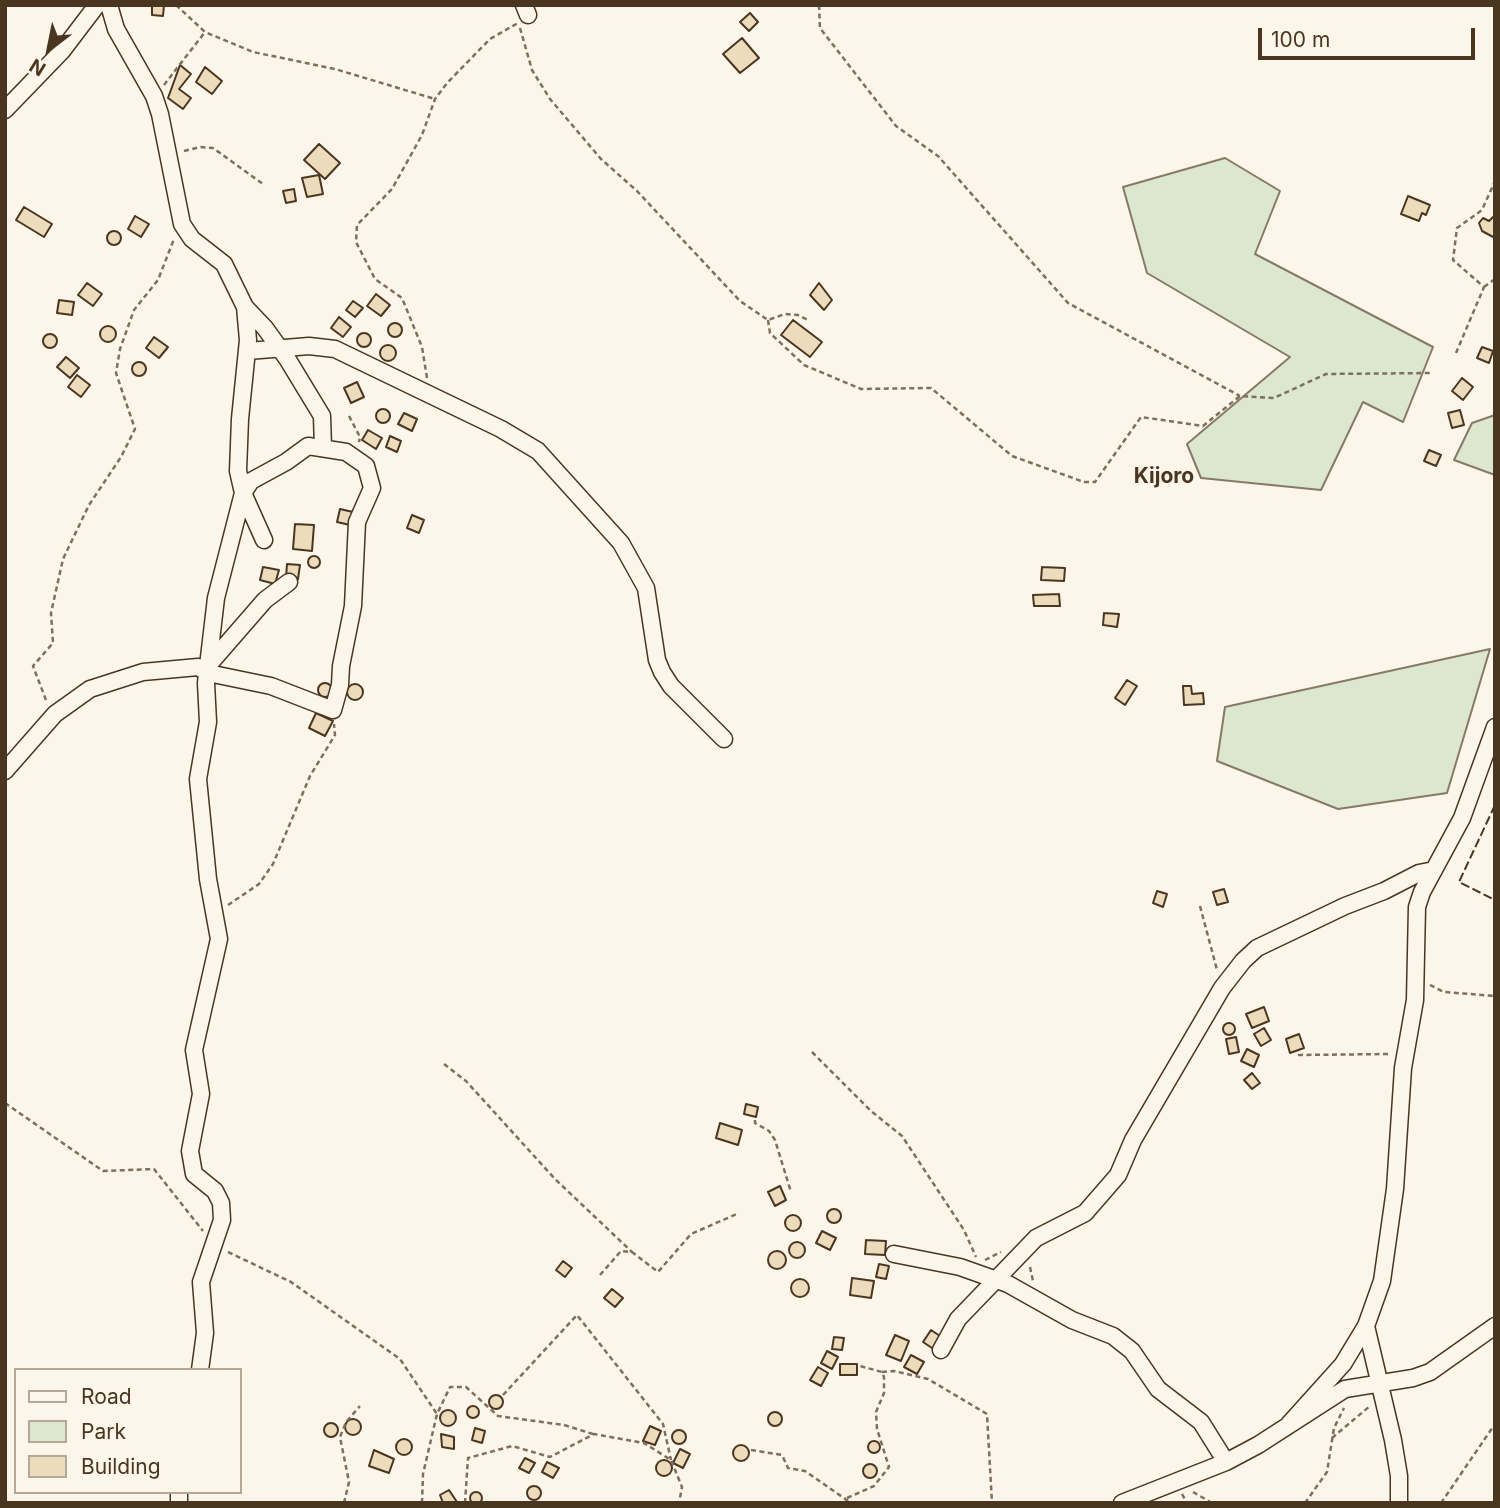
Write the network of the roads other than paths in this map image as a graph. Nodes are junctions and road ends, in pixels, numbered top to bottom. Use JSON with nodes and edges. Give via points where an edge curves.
{"nodes":[{"id":1,"x":97,"y":5,"type":"edge"},
{"id":2,"x":109,"y":5,"type":"edge"},
{"id":3,"x":5,"y":110,"type":"edge"},
{"id":4,"x":245,"y":307,"type":"junction"},
{"id":5,"x":280,"y":350,"type":"junction"},
{"id":6,"x":248,"y":351,"type":"junction"},
{"id":7,"x":323,"y":448,"type":"junction"},
{"id":8,"x":243,"y":493,"type":"junction"},
{"id":9,"x":264,"y":540,"type":"dead end"},
{"id":10,"x":289,"y":582,"type":"dead end"},
{"id":11,"x":208,"y":673,"type":"junction"},
{"id":12,"x":1495,"y":727,"type":"edge"},
{"id":13,"x":724,"y":739,"type":"dead end"},
{"id":14,"x":5,"y":771,"type":"edge"},
{"id":15,"x":1434,"y":870,"type":"junction"},
{"id":16,"x":894,"y":1254,"type":"dead end"},
{"id":17,"x":997,"y":1280,"type":"junction"},
{"id":18,"x":1366,"y":1326,"type":"junction"},
{"id":19,"x":1495,"y":1326,"type":"edge"},
{"id":20,"x":941,"y":1350,"type":"dead end"},
{"id":21,"x":200,"y":1368,"type":"edge"},
{"id":22,"x":1382,"y":1389,"type":"junction"},
{"id":23,"x":1289,"y":1424,"type":"junction"},
{"id":24,"x":1226,"y":1462,"type":"junction"},
{"id":25,"x":1122,"y":1503,"type":"edge"},
{"id":26,"x":1399,"y":1503,"type":"edge"}],
"edges":[{"from":1,"to":3,"type":"street","via":[[62,51]]},
{"from":2,"to":4,"type":"street","via":[[126,50],[154,96],[182,224],[192,239],[220,259]]},
{"from":4,"to":5,"type":"street"},
{"from":4,"to":6,"type":"street"},
{"from":5,"to":6,"type":"street"},
{"from":5,"to":7,"type":"street","via":[[322,416]]},
{"from":5,"to":13,"type":"street","via":[[335,349],[512,434],[538,451],[621,543],[646,588],[662,673]]},
{"from":6,"to":8,"type":"street","via":[[238,471]]},
{"from":7,"to":8,"type":"street","via":[[307,446],[251,481]]},
{"from":7,"to":11,"type":"street","via":[[355,456],[366,466],[372,488],[357,522],[353,606],[333,710],[271,686]]},
{"from":8,"to":9,"type":"street"},
{"from":8,"to":11,"type":"street","via":[[216,598]]},
{"from":10,"to":11,"type":"street","via":[[265,600],[222,646]]},
{"from":11,"to":14,"type":"street","via":[[198,667],[128,676],[90,689],[44,723]]},
{"from":11,"to":21,"type":"street","via":[[208,722],[198,779],[219,939],[194,1050],[201,1094],[190,1151],[194,1174],[215,1191],[221,1203],[222,1230],[201,1282],[205,1333]]},
{"from":12,"to":15,"type":"street","via":[[1462,818]]},
{"from":15,"to":17,"type":"street","via":[[1409,877],[1257,948],[1222,988],[1133,1140],[1118,1175],[1089,1210],[1037,1238]]},
{"from":15,"to":18,"type":"street","via":[[1417,907],[1415,1000],[1405,1056],[1387,1254]]},
{"from":16,"to":17,"type":"street"},
{"from":17,"to":20,"type":"street","via":[[958,1319]]},
{"from":17,"to":24,"type":"street","via":[[1113,1336],[1132,1351],[1158,1389],[1200,1422]]},
{"from":18,"to":22,"type":"street"},
{"from":18,"to":23,"type":"street","via":[[1320,1393]]},
{"from":19,"to":22,"type":"street","via":[[1430,1372]]},
{"from":22,"to":23,"type":"street","via":[[1351,1387]]},
{"from":22,"to":26,"type":"street","via":[[1399,1476]]},
{"from":23,"to":24,"type":"street"},
{"from":24,"to":25,"type":"street"}]}
